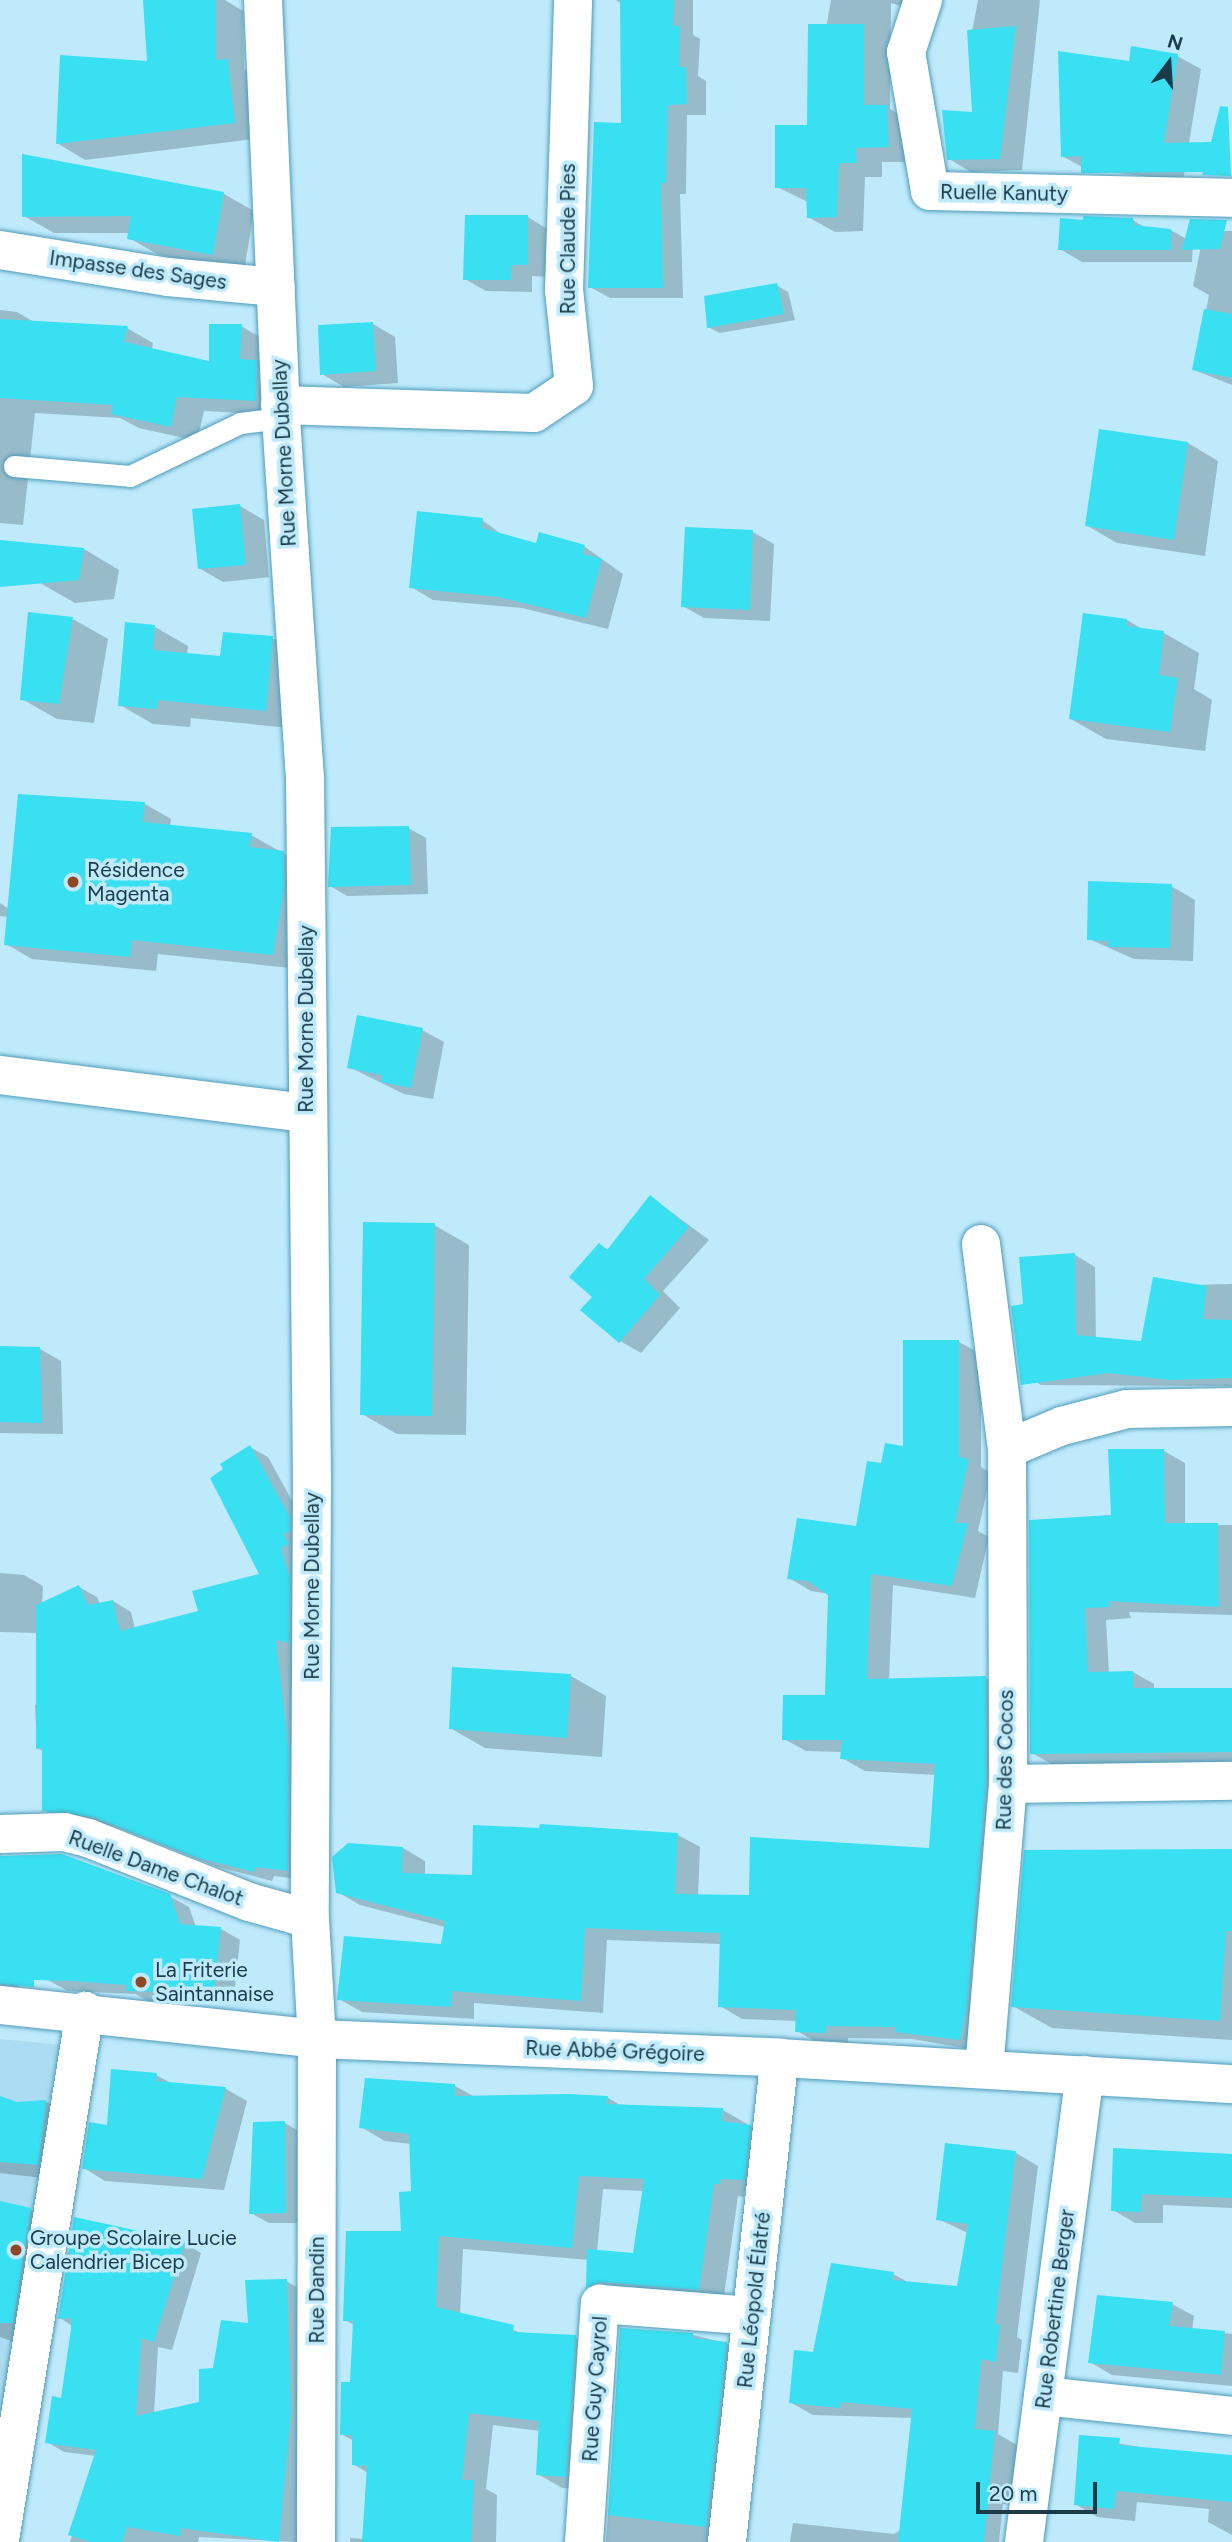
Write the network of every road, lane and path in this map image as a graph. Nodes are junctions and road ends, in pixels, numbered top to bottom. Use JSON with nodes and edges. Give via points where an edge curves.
{"nodes":[{"id":1,"x":263,"y":0,"type":"edge"},
{"id":2,"x":573,"y":0,"type":"edge"},
{"id":3,"x":923,"y":0,"type":"edge"},
{"id":4,"x":1232,"y":198,"type":"edge"},
{"id":5,"x":0,"y":250,"type":"edge"},
{"id":6,"x":276,"y":288,"type":"junction"},
{"id":7,"x":280,"y":411,"type":"junction"},
{"id":8,"x":14,"y":466,"type":"dead end"},
{"id":9,"x":0,"y":1075,"type":"edge"},
{"id":10,"x":306,"y":1113,"type":"junction"},
{"id":11,"x":981,"y":1244,"type":"dead end"},
{"id":12,"x":1232,"y":1407,"type":"edge"},
{"id":13,"x":1007,"y":1449,"type":"junction"},
{"id":14,"x":1232,"y":1781,"type":"edge"},
{"id":15,"x":1008,"y":1784,"type":"junction"},
{"id":16,"x":0,"y":1834,"type":"edge"},
{"id":17,"x":310,"y":1919,"type":"junction"},
{"id":18,"x":0,"y":2005,"type":"edge"},
{"id":19,"x":85,"y":2011,"type":"junction"},
{"id":20,"x":317,"y":2039,"type":"junction"},
{"id":21,"x":780,"y":2058,"type":"junction"},
{"id":22,"x":984,"y":2069,"type":"junction"},
{"id":23,"x":1085,"y":2075,"type":"junction"},
{"id":24,"x":1232,"y":2084,"type":"edge"},
{"id":25,"x":752,"y":2316,"type":"junction"},
{"id":26,"x":1043,"y":2396,"type":"junction"},
{"id":27,"x":1232,"y":2416,"type":"edge"},
{"id":28,"x":0,"y":2540,"type":"edge"},
{"id":29,"x":316,"y":2542,"type":"edge"},
{"id":30,"x":584,"y":2542,"type":"edge"},
{"id":31,"x":727,"y":2542,"type":"edge"},
{"id":32,"x":1024,"y":2542,"type":"edge"}],
"edges":[{"from":1,"to":6,"type":"street","name":"Rue Morne Dubellay"},
{"from":2,"to":7,"type":"street","name":"Rue Claude Pies","via":[[564,290],[574,386],[534,413]]},
{"from":3,"to":4,"type":"street","name":"Ruelle Kanuty","via":[[906,52],[930,191]]},
{"from":5,"to":6,"type":"street","name":"Impasse des Sages","via":[[168,278]]},
{"from":6,"to":7,"type":"street","name":"Rue Morne Dubellay"},
{"from":7,"to":8,"type":"lane","via":[[240,423],[130,476]]},
{"from":7,"to":10,"type":"street","name":"Rue Morne Dubellay","via":[[305,777]]},
{"from":9,"to":10,"type":"street"},
{"from":10,"to":17,"type":"street","name":"Rue Morne Dubellay","via":[[312,1483]]},
{"from":11,"to":13,"type":"street","name":"Rue des Cocos"},
{"from":12,"to":13,"type":"street","via":[[1126,1409],[1062,1426]]},
{"from":13,"to":15,"type":"street","name":"Rue des Cocos"},
{"from":14,"to":15,"type":"street"},
{"from":15,"to":22,"type":"street","name":"Rue des Cocos"},
{"from":16,"to":17,"type":"street","name":"Ruelle Dame Chalot","via":[[64,1832],[88,1838],[250,1902]]},
{"from":17,"to":20,"type":"street","name":"Rue Morne Dubellay"},
{"from":18,"to":19,"type":"street","name":"Rue Abbé Grégoire"},
{"from":19,"to":20,"type":"street","name":"Rue Abbé Grégoire"},
{"from":19,"to":28,"type":"street"},
{"from":20,"to":21,"type":"street","name":"Rue Abbé Grégoire"},
{"from":20,"to":29,"type":"street","name":"Rue Dandin"},
{"from":21,"to":22,"type":"street","name":"Rue Abbé Grégoire"},
{"from":21,"to":25,"type":"street","name":"Rue Léopold Élatré"},
{"from":22,"to":23,"type":"street","name":"Rue Abbé Grégoire"},
{"from":23,"to":24,"type":"street","name":"Rue Abbé Grégoire"},
{"from":23,"to":26,"type":"street","name":"Rue Robertine Berger"},
{"from":25,"to":30,"type":"street","name":"Rue Guy Cayrol","via":[[600,2304]]},
{"from":25,"to":31,"type":"street","name":"Rue Léopold Élatré"},
{"from":26,"to":27,"type":"street"},
{"from":26,"to":32,"type":"street","name":"Rue Robertine Berger"}]}
